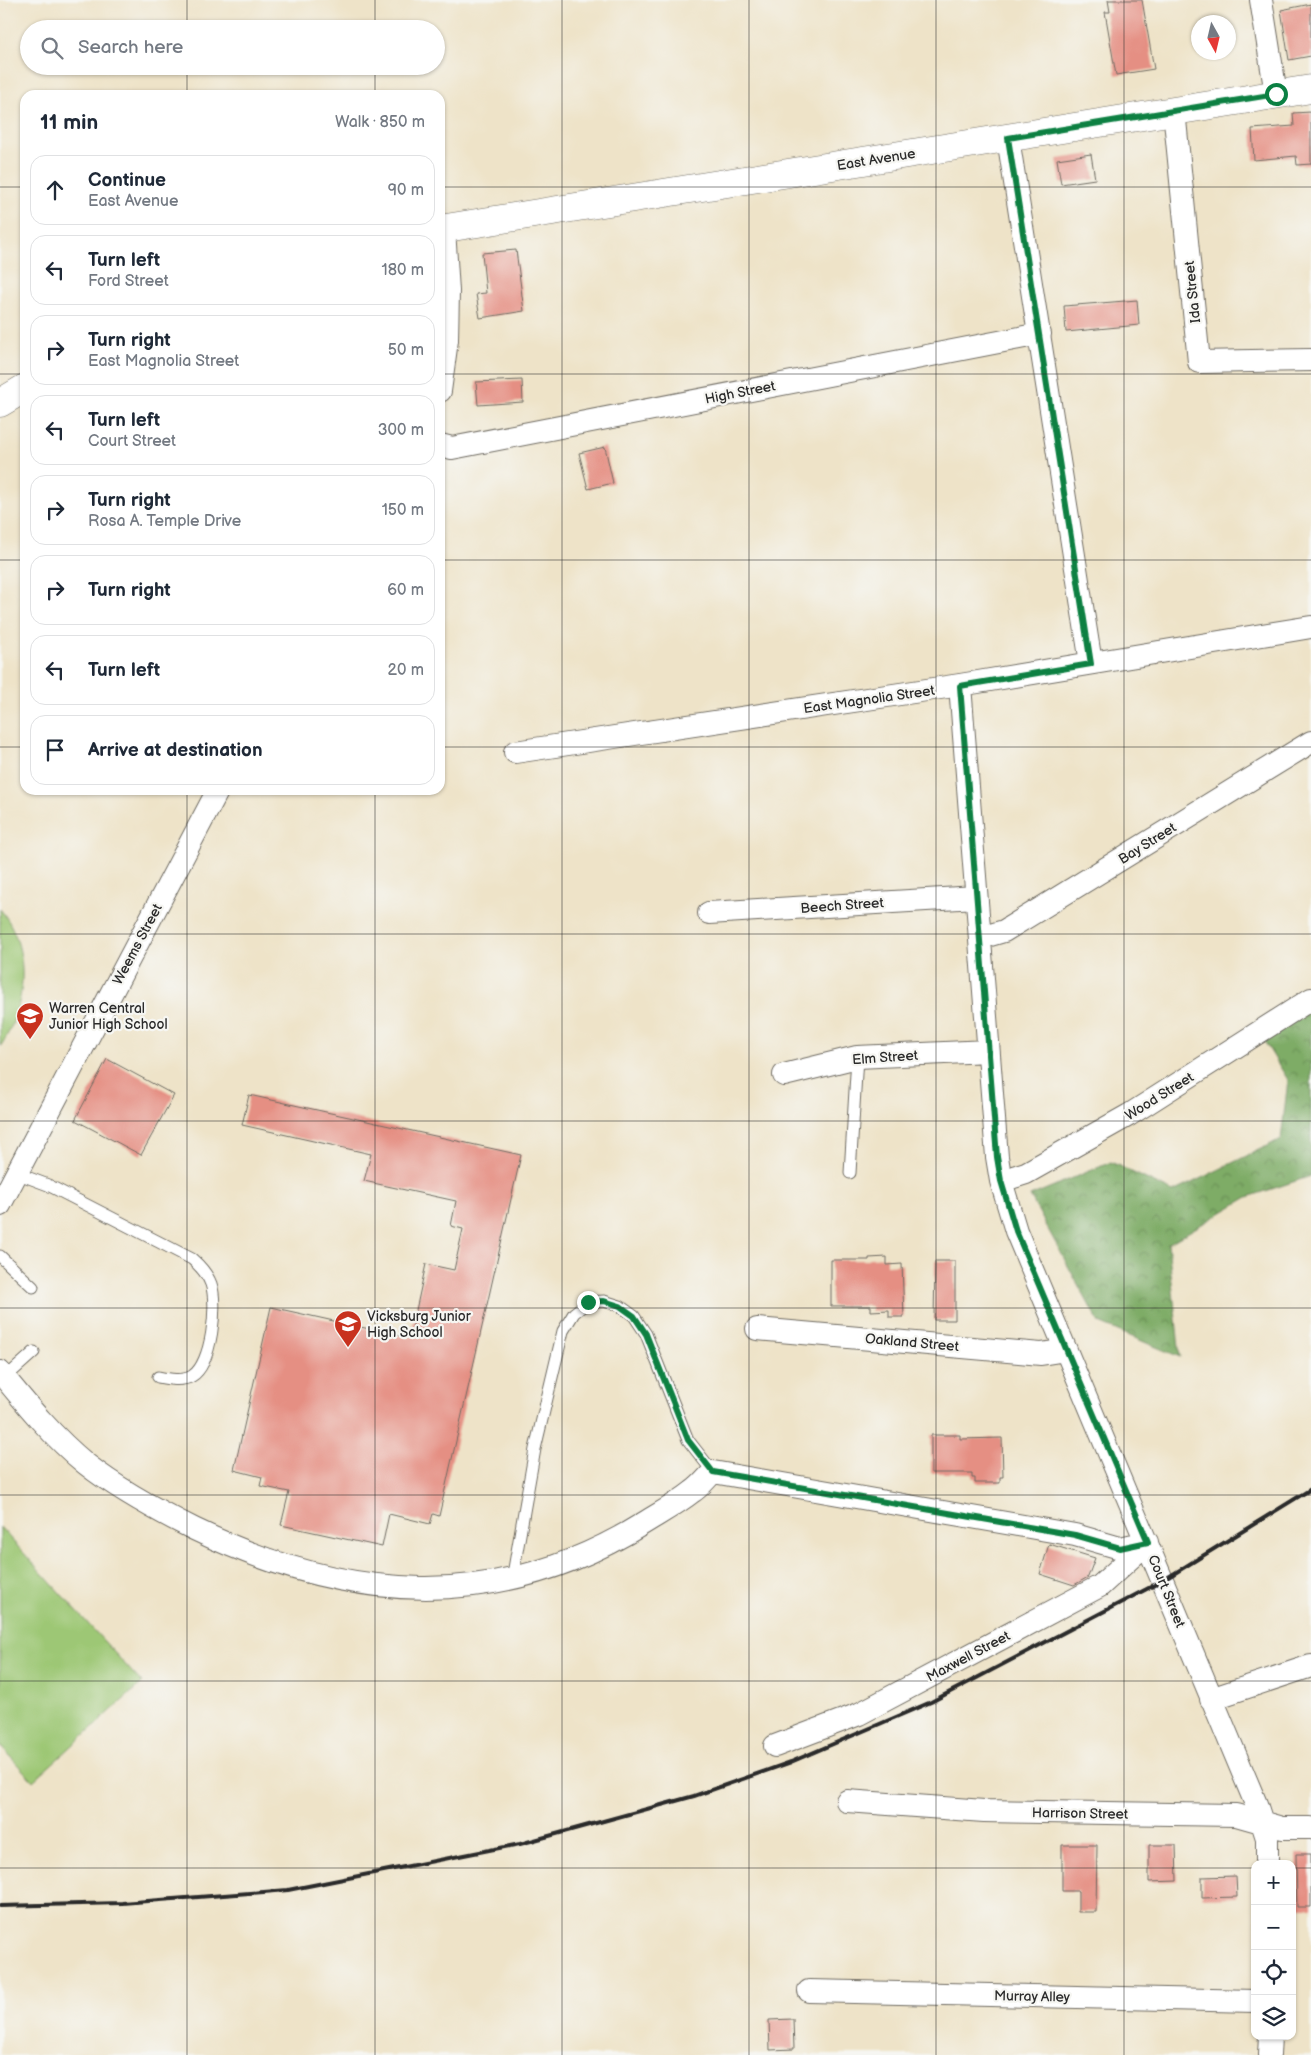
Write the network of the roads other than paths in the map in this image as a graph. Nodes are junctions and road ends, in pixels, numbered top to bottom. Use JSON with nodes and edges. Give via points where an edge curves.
{"nodes":[{"id":1,"x":1261,"y":0,"type":"edge"},
{"id":2,"x":1311,"y":89,"type":"edge"},
{"id":3,"x":1276,"y":94,"type":"junction"},
{"id":4,"x":1174,"y":110,"type":"junction"},
{"id":5,"x":1008,"y":138,"type":"junction"},
{"id":6,"x":445,"y":229,"type":"edge"},
{"id":7,"x":445,"y":260,"type":"edge"},
{"id":8,"x":1040,"y":334,"type":"junction"},
{"id":9,"x":445,"y":355,"type":"edge"},
{"id":10,"x":1311,"y":360,"type":"edge"},
{"id":11,"x":20,"y":391,"type":"edge"},
{"id":12,"x":0,"y":403,"type":"edge"},
{"id":13,"x":445,"y":446,"type":"edge"},
{"id":14,"x":1311,"y":628,"type":"edge"},
{"id":15,"x":1091,"y":664,"type":"junction"},
{"id":16,"x":960,"y":686,"type":"junction"},
{"id":17,"x":1311,"y":742,"type":"edge"},
{"id":18,"x":514,"y":752,"type":"dead end"},
{"id":19,"x":215,"y":795,"type":"edge"},
{"id":20,"x":976,"y":897,"type":"junction"},
{"id":21,"x":709,"y":913,"type":"dead end"},
{"id":22,"x":980,"y":938,"type":"junction"},
{"id":23,"x":1311,"y":999,"type":"edge"},
{"id":24,"x":988,"y":1052,"type":"junction"},
{"id":25,"x":856,"y":1057,"type":"junction"},
{"id":26,"x":784,"y":1075,"type":"dead end"},
{"id":27,"x":16,"y":1173,"type":"junction"},
{"id":28,"x":850,"y":1173,"type":"dead end"},
{"id":29,"x":1001,"y":1181,"type":"junction"},
{"id":30,"x":0,"y":1205,"type":"edge"},
{"id":31,"x":0,"y":1256,"type":"edge"},
{"id":32,"x":33,"y":1287,"type":"dead end"},
{"id":33,"x":757,"y":1329,"type":"dead end"},
{"id":34,"x":1066,"y":1350,"type":"junction"},
{"id":35,"x":34,"y":1352,"type":"dead end"},
{"id":36,"x":2,"y":1375,"type":"edge"},
{"id":37,"x":158,"y":1377,"type":"dead end"},
{"id":38,"x":713,"y":1472,"type":"junction"},
{"id":39,"x":1148,"y":1542,"type":"junction"},
{"id":40,"x":512,"y":1580,"type":"junction"},
{"id":41,"x":1311,"y":1666,"type":"edge"},
{"id":42,"x":1212,"y":1699,"type":"junction"},
{"id":43,"x":775,"y":1746,"type":"dead end"},
{"id":44,"x":847,"y":1801,"type":"dead end"},
{"id":45,"x":1261,"y":1822,"type":"junction"},
{"id":46,"x":1311,"y":1828,"type":"edge"},
{"id":47,"x":1267,"y":1860,"type":"edge"},
{"id":48,"x":809,"y":1990,"type":"dead end"},
{"id":49,"x":1251,"y":2000,"type":"edge"},
{"id":50,"x":1270,"y":2040,"type":"edge"},
{"id":51,"x":1270,"y":2055,"type":"edge"}],
"edges":[{"from":1,"to":3,"type":"street"},
{"from":2,"to":3,"type":"street","name":"East Avenue"},
{"from":3,"to":4,"type":"street","name":"East Avenue"},
{"from":4,"to":5,"type":"street","name":"East Avenue"},
{"from":4,"to":10,"type":"street","name":"Ida Street","via":[[1199,362]]},
{"from":5,"to":6,"type":"street","name":"East Avenue"},
{"from":5,"to":8,"type":"street"},
{"from":7,"to":9,"type":"street","via":[[448,291]]},
{"from":8,"to":13,"type":"street","name":"High Street","via":[[452,448]]},
{"from":8,"to":15,"type":"street"},
{"from":11,"to":12,"type":"street"},
{"from":14,"to":15,"type":"street","name":"East Magnolia Street"},
{"from":15,"to":16,"type":"street","name":"East Magnolia Street"},
{"from":16,"to":18,"type":"street","name":"East Magnolia Street"},
{"from":16,"to":20,"type":"street","name":"Court Street"},
{"from":17,"to":22,"type":"street","name":"Bay Street","via":[[1004,931]]},
{"from":19,"to":27,"type":"street","name":"Weems Street"},
{"from":20,"to":21,"type":"street","name":"Beech Street"},
{"from":20,"to":22,"type":"street","name":"Court Street"},
{"from":22,"to":24,"type":"street","name":"Court Street"},
{"from":23,"to":29,"type":"street","name":"Wood Street","via":[[1129,1115],[1026,1173]]},
{"from":24,"to":25,"type":"street","name":"Elm Street"},
{"from":24,"to":29,"type":"street","name":"Court Street"},
{"from":25,"to":26,"type":"street","name":"Elm Street"},
{"from":25,"to":28,"type":"lane"},
{"from":27,"to":30,"type":"street","name":"Weems Street"},
{"from":27,"to":37,"type":"lane","via":[[48,1185],[192,1259],[204,1270],[211,1283],[213,1297],[212,1327],[206,1355],[192,1376],[182,1379]]},
{"from":29,"to":34,"type":"street","name":"Court Street","via":[[1016,1231]]},
{"from":31,"to":32,"type":"lane"},
{"from":33,"to":34,"type":"street","name":"Oakland Street","via":[[1040,1354]]},
{"from":34,"to":39,"type":"street","name":"Court Street"},
{"from":35,"to":36,"type":"lane"},
{"from":36,"to":40,"type":"street","via":[[43,1425],[86,1464],[124,1492],[235,1548],[341,1579],[399,1588],[454,1588]]},
{"from":38,"to":39,"type":"street","via":[[1075,1535],[1120,1548]]},
{"from":38,"to":40,"type":"street","via":[[693,1492],[625,1534],[577,1558]]},
{"from":38,"to":40,"type":"lane","via":[[688,1440],[646,1334],[634,1316],[620,1306],[604,1301],[588,1302],[574,1313],[563,1331],[535,1449]]},
{"from":39,"to":42,"type":"street","name":"Court Street"},
{"from":39,"to":43,"type":"street","name":"Maxwell Street","via":[[1100,1586],[859,1714]]},
{"from":41,"to":42,"type":"street"},
{"from":42,"to":45,"type":"street","name":"Court Street"},
{"from":44,"to":45,"type":"street","name":"Harrison Street","via":[[984,1811],[1236,1816]]},
{"from":45,"to":46,"type":"street","name":"Harrison Street","via":[[1282,1828]]},
{"from":45,"to":47,"type":"street","name":"Court Street","via":[[1267,1838]]},
{"from":48,"to":49,"type":"street","name":"Murray Alley"},
{"from":50,"to":51,"type":"street"}]}
